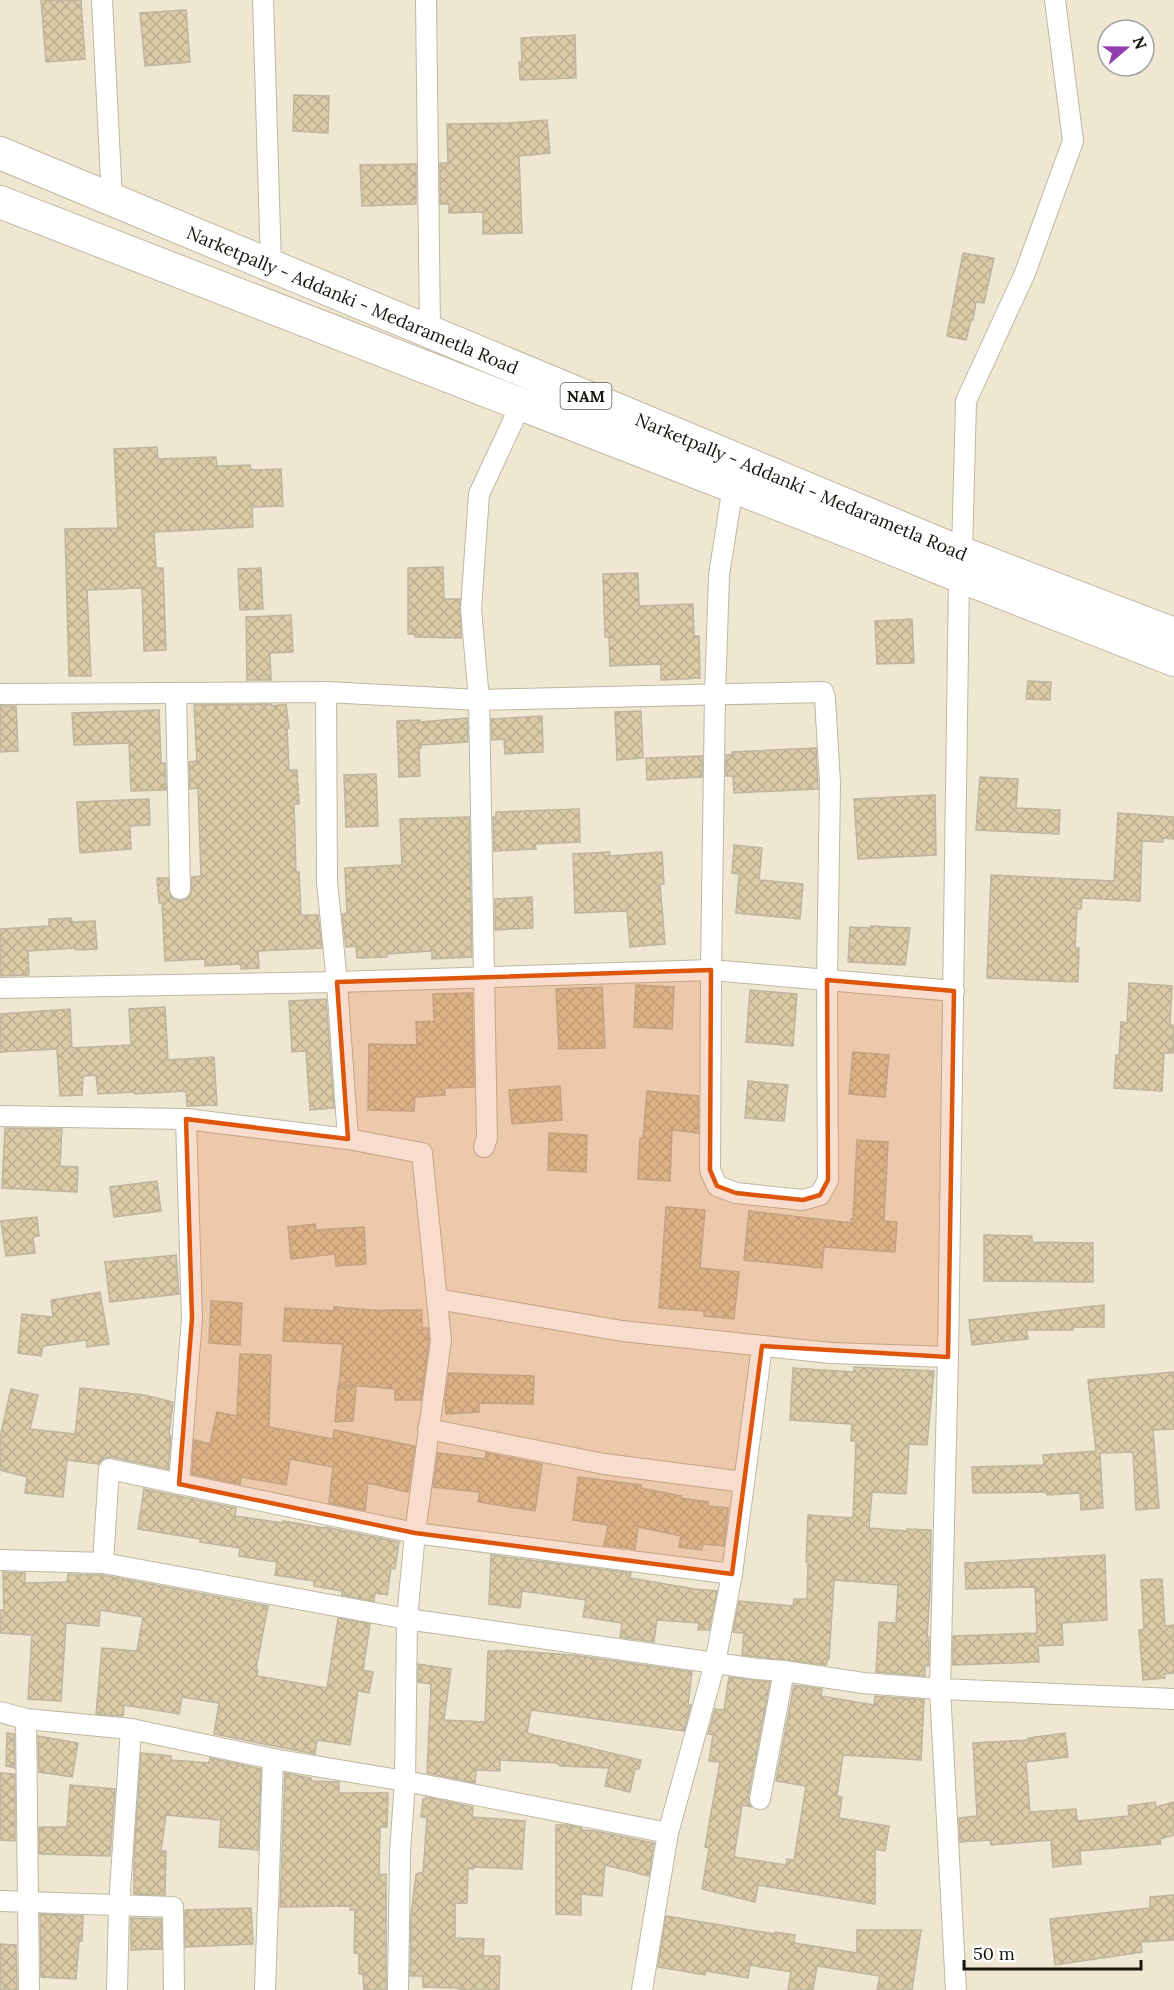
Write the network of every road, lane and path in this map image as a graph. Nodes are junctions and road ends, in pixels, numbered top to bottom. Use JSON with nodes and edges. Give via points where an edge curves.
{"nodes":[{"id":1,"x":102,"y":0,"type":"edge"},
{"id":2,"x":263,"y":0,"type":"edge"},
{"id":3,"x":426,"y":0,"type":"edge"},
{"id":4,"x":1055,"y":0,"type":"edge"},
{"id":5,"x":0,"y":153,"type":"edge"},
{"id":6,"x":112,"y":200,"type":"junction"},
{"id":7,"x":0,"y":202,"type":"edge"},
{"id":8,"x":271,"y":266,"type":"junction"},
{"id":9,"x":430,"y":332,"type":"junction"},
{"id":10,"x":521,"y":404,"type":"junction"},
{"id":11,"x":733,"y":486,"type":"junction"},
{"id":12,"x":961,"y":565,"type":"junction"},
{"id":13,"x":1174,"y":634,"type":"edge"},
{"id":14,"x":1174,"y":660,"type":"edge"},
{"id":15,"x":326,"y":692,"type":"junction"},
{"id":16,"x":0,"y":694,"type":"edge"},
{"id":17,"x":176,"y":694,"type":"junction"},
{"id":18,"x":715,"y":695,"type":"junction"},
{"id":19,"x":479,"y":700,"type":"junction"},
{"id":20,"x":180,"y":889,"type":"dead end"},
{"id":21,"x":711,"y":970,"type":"junction"},
{"id":22,"x":485,"y":976,"type":"junction"},
{"id":23,"x":826,"y":980,"type":"junction"},
{"id":24,"x":337,"y":982,"type":"junction"},
{"id":25,"x":0,"y":988,"type":"edge"},
{"id":26,"x":954,"y":991,"type":"junction"},
{"id":27,"x":0,"y":1116,"type":"edge"},
{"id":28,"x":186,"y":1119,"type":"junction"},
{"id":29,"x":348,"y":1139,"type":"junction"},
{"id":30,"x":484,"y":1147,"type":"dead end"},
{"id":31,"x":437,"y":1299,"type":"junction"},
{"id":32,"x":762,"y":1346,"type":"junction"},
{"id":33,"x":948,"y":1357,"type":"junction"},
{"id":34,"x":428,"y":1429,"type":"junction"},
{"id":35,"x":744,"y":1482,"type":"junction"},
{"id":36,"x":179,"y":1484,"type":"junction"},
{"id":37,"x":415,"y":1533,"type":"junction"},
{"id":38,"x":0,"y":1560,"type":"edge"},
{"id":39,"x":103,"y":1563,"type":"junction"},
{"id":40,"x":732,"y":1574,"type":"junction"},
{"id":41,"x":407,"y":1619,"type":"junction"},
{"id":42,"x":716,"y":1663,"type":"junction"},
{"id":43,"x":783,"y":1671,"type":"junction"},
{"id":44,"x":940,"y":1689,"type":"junction"},
{"id":45,"x":1174,"y":1699,"type":"edge"},
{"id":46,"x":0,"y":1712,"type":"edge"},
{"id":47,"x":26,"y":1719,"type":"junction"},
{"id":48,"x":131,"y":1729,"type":"junction"},
{"id":49,"x":273,"y":1759,"type":"junction"},
{"id":50,"x":405,"y":1781,"type":"junction"},
{"id":51,"x":760,"y":1799,"type":"dead end"},
{"id":52,"x":668,"y":1833,"type":"junction"},
{"id":53,"x":0,"y":1901,"type":"edge"},
{"id":54,"x":27,"y":1902,"type":"junction"},
{"id":55,"x":119,"y":1905,"type":"junction"},
{"id":56,"x":645,"y":1989,"type":"edge"},
{"id":57,"x":29,"y":1990,"type":"edge"},
{"id":58,"x":117,"y":1990,"type":"edge"},
{"id":59,"x":174,"y":1990,"type":"edge"},
{"id":60,"x":265,"y":1990,"type":"edge"},
{"id":61,"x":398,"y":1990,"type":"edge"},
{"id":62,"x":956,"y":1990,"type":"edge"}],
"edges":[{"from":1,"to":6,"type":"street"},
{"from":2,"to":8,"type":"street"},
{"from":3,"to":9,"type":"street"},
{"from":4,"to":12,"type":"street","via":[[1073,141],[1025,273],[966,401]]},
{"from":5,"to":6,"type":"highway","name":"Narketpally - Addanki - Medarametla Road","number":"NAM"},
{"from":6,"to":8,"type":"highway","name":"Narketpally - Addanki - Medarametla Road","number":"NAM"},
{"from":7,"to":10,"type":"highway","name":"Narketpally - Addanki - Medarametla Road","number":"NAM"},
{"from":8,"to":9,"type":"highway","name":"Narketpally - Addanki - Medarametla Road","number":"NAM"},
{"from":9,"to":12,"type":"highway","name":"Narketpally - Addanki - Medarametla Road","number":"NAM"},
{"from":10,"to":11,"type":"highway","name":"Narketpally - Addanki - Medarametla Road","number":"NAM"},
{"from":10,"to":19,"type":"street","via":[[479,494],[471,609]]},
{"from":11,"to":12,"type":"highway","name":"Narketpally - Addanki - Medarametla Road","number":"NAM","via":[[863,537]]},
{"from":11,"to":18,"type":"street","via":[[719,575]]},
{"from":12,"to":13,"type":"highway","name":"Narketpally - Addanki - Medarametla Road","number":"NAM"},
{"from":12,"to":14,"type":"highway","name":"Narketpally - Addanki - Medarametla Road","number":"NAM"},
{"from":12,"to":26,"type":"street"},
{"from":15,"to":17,"type":"street"},
{"from":15,"to":19,"type":"street"},
{"from":15,"to":24,"type":"street","via":[[327,882]]},
{"from":16,"to":17,"type":"street"},
{"from":17,"to":20,"type":"street"},
{"from":18,"to":19,"type":"street"},
{"from":18,"to":21,"type":"street"},
{"from":18,"to":23,"type":"street","via":[[823,692],[830,783]]},
{"from":19,"to":22,"type":"street"},
{"from":21,"to":22,"type":"street"},
{"from":21,"to":23,"type":"street"},
{"from":21,"to":23,"type":"street","via":[[710,1170],[717,1186],[736,1193],[803,1200],[820,1195],[828,1180]]},
{"from":22,"to":24,"type":"street"},
{"from":22,"to":30,"type":"street"},
{"from":23,"to":26,"type":"street"},
{"from":24,"to":25,"type":"street"},
{"from":24,"to":29,"type":"street"},
{"from":26,"to":33,"type":"street"},
{"from":27,"to":28,"type":"street"},
{"from":28,"to":29,"type":"street"},
{"from":28,"to":36,"type":"street","via":[[192,1318]]},
{"from":29,"to":31,"type":"street","via":[[422,1153]]},
{"from":31,"to":32,"type":"street","via":[[622,1331]]},
{"from":31,"to":34,"type":"street","via":[[441,1340]]},
{"from":32,"to":33,"type":"street"},
{"from":32,"to":35,"type":"street"},
{"from":33,"to":44,"type":"street"},
{"from":34,"to":35,"type":"street","via":[[604,1464]]},
{"from":34,"to":37,"type":"street"},
{"from":35,"to":40,"type":"street"},
{"from":36,"to":37,"type":"street"},
{"from":36,"to":39,"type":"street","via":[[109,1469]]},
{"from":37,"to":40,"type":"street"},
{"from":37,"to":41,"type":"street"},
{"from":38,"to":39,"type":"street"},
{"from":39,"to":41,"type":"street"},
{"from":40,"to":42,"type":"street"},
{"from":41,"to":42,"type":"street"},
{"from":41,"to":50,"type":"street"},
{"from":42,"to":43,"type":"street"},
{"from":42,"to":52,"type":"street"},
{"from":43,"to":44,"type":"street"},
{"from":43,"to":51,"type":"street"},
{"from":44,"to":45,"type":"street"},
{"from":44,"to":62,"type":"street"},
{"from":46,"to":47,"type":"street"},
{"from":47,"to":48,"type":"street"},
{"from":47,"to":54,"type":"street"},
{"from":48,"to":49,"type":"street"},
{"from":48,"to":55,"type":"street"},
{"from":49,"to":50,"type":"street"},
{"from":49,"to":60,"type":"street"},
{"from":50,"to":52,"type":"street"},
{"from":50,"to":61,"type":"street"},
{"from":52,"to":56,"type":"street"},
{"from":53,"to":54,"type":"street"},
{"from":54,"to":55,"type":"street"},
{"from":54,"to":57,"type":"street"},
{"from":55,"to":58,"type":"street"},
{"from":55,"to":59,"type":"street","via":[[173,1907]]}]}
